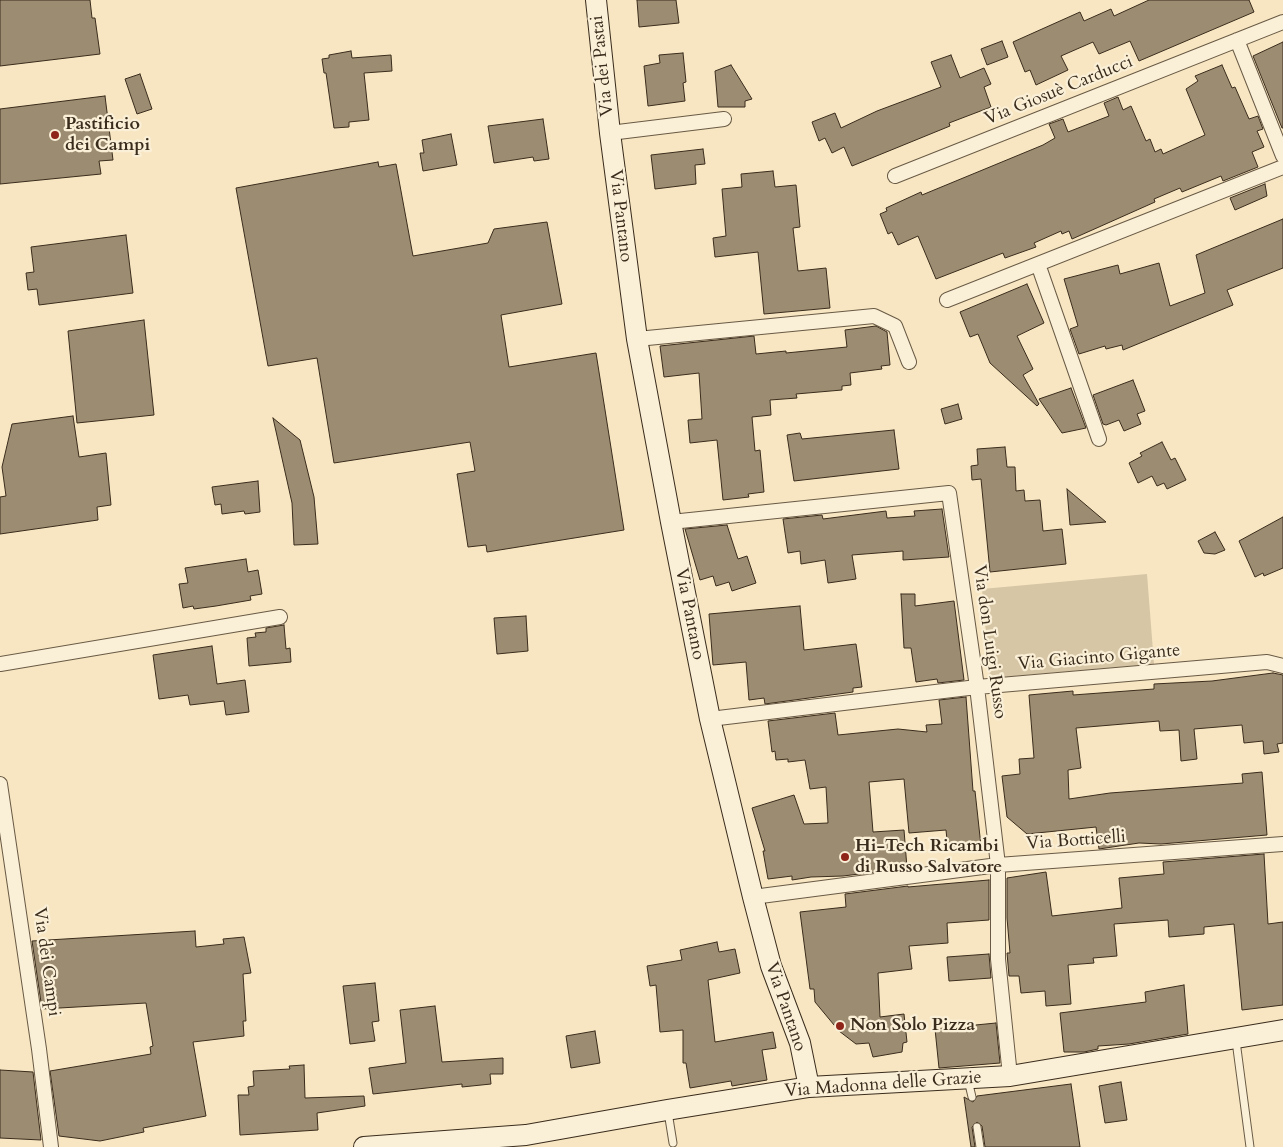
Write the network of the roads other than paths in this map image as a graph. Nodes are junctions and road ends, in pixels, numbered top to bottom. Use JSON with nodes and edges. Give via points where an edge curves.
{"nodes":[{"id":1,"x":596,"y":0,"type":"edge"},
{"id":2,"x":1283,"y":22,"type":"edge"},
{"id":3,"x":1237,"y":40,"type":"junction"},
{"id":4,"x":724,"y":119,"type":"dead end"},
{"id":5,"x":610,"y":133,"type":"junction"},
{"id":6,"x":1283,"y":156,"type":"edge"},
{"id":7,"x":1283,"y":167,"type":"edge"},
{"id":8,"x":895,"y":176,"type":"dead end"},
{"id":9,"x":1038,"y":264,"type":"junction"},
{"id":10,"x":947,"y":300,"type":"dead end"},
{"id":11,"x":637,"y":339,"type":"junction"},
{"id":12,"x":909,"y":362,"type":"dead end"},
{"id":13,"x":1099,"y":439,"type":"dead end"},
{"id":14,"x":671,"y":522,"type":"junction"},
{"id":15,"x":280,"y":617,"type":"dead end"},
{"id":16,"x":0,"y":664,"type":"edge"},
{"id":17,"x":1283,"y":666,"type":"edge"},
{"id":18,"x":977,"y":687,"type":"junction"},
{"id":19,"x":710,"y":719,"type":"junction"},
{"id":20,"x":0,"y":784,"type":"edge"},
{"id":21,"x":1283,"y":844,"type":"edge"},
{"id":22,"x":998,"y":865,"type":"junction"},
{"id":23,"x":753,"y":898,"type":"junction"},
{"id":24,"x":1283,"y":1030,"type":"edge"},
{"id":25,"x":1236,"y":1038,"type":"junction"},
{"id":26,"x":1010,"y":1076,"type":"junction"},
{"id":27,"x":809,"y":1088,"type":"junction"},
{"id":28,"x":667,"y":1110,"type":"junction"},
{"id":29,"x":977,"y":1128,"type":"dead end"},
{"id":30,"x":498,"y":1143,"type":"edge"},
{"id":31,"x":673,"y":1143,"type":"dead end"},
{"id":32,"x":412,"y":1145,"type":"edge"},
{"id":33,"x":51,"y":1147,"type":"edge"},
{"id":34,"x":364,"y":1147,"type":"edge"},
{"id":35,"x":980,"y":1147,"type":"edge"},
{"id":36,"x":1250,"y":1147,"type":"edge"}],
"edges":[{"from":1,"to":5,"type":"street","name":"Via dei Pastai"},
{"from":2,"to":3,"type":"street","name":"Via Giosuè Carducci"},
{"from":3,"to":6,"type":"street"},
{"from":3,"to":8,"type":"street","name":"Via Giosuè Carducci"},
{"from":4,"to":5,"type":"street"},
{"from":5,"to":11,"type":"street","name":"Via Pantano"},
{"from":7,"to":9,"type":"street"},
{"from":9,"to":10,"type":"street"},
{"from":9,"to":13,"type":"street"},
{"from":11,"to":12,"type":"street","via":[[874,316],[895,326]]},
{"from":11,"to":14,"type":"street","name":"Via Pantano"},
{"from":14,"to":18,"type":"street","name":"Via don Luigi Russo","via":[[949,493]]},
{"from":14,"to":19,"type":"street","name":"Via Pantano"},
{"from":15,"to":16,"type":"street"},
{"from":17,"to":18,"type":"street","name":"Via Giacinto Gigante","via":[[1267,662]]},
{"from":18,"to":19,"type":"street","name":"Via Giacinto Gigante"},
{"from":18,"to":22,"type":"street","name":"Via don Luigi Russo"},
{"from":19,"to":23,"type":"street","name":"Via Pantano"},
{"from":20,"to":33,"type":"street","name":"Via dei Campi"},
{"from":21,"to":22,"type":"street","name":"Via Botticelli"},
{"from":22,"to":23,"type":"street","name":"Via Botticelli"},
{"from":22,"to":26,"type":"street","name":"Via don Luigi Russo","via":[[998,959]]},
{"from":23,"to":27,"type":"street","name":"Via Pantano","via":[[771,966],[800,1043]]},
{"from":24,"to":25,"type":"street","name":"Via Madonna delle Grazie"},
{"from":25,"to":26,"type":"street","name":"Via Madonna delle Grazie"},
{"from":25,"to":36,"type":"lane"},
{"from":26,"to":27,"type":"street","name":"Via Madonna delle Grazie","via":[[970,1088]]},
{"from":27,"to":28,"type":"street","name":"Via Madonna delle Grazie"},
{"from":28,"to":30,"type":"street","name":"Via Madonna delle Grazie"},
{"from":28,"to":31,"type":"lane"},
{"from":29,"to":35,"type":"lane"},
{"from":30,"to":32,"type":"street","name":"Via Madonna delle Grazie"},
{"from":32,"to":34,"type":"street","name":"Via Madonna delle Grazie"}]}
